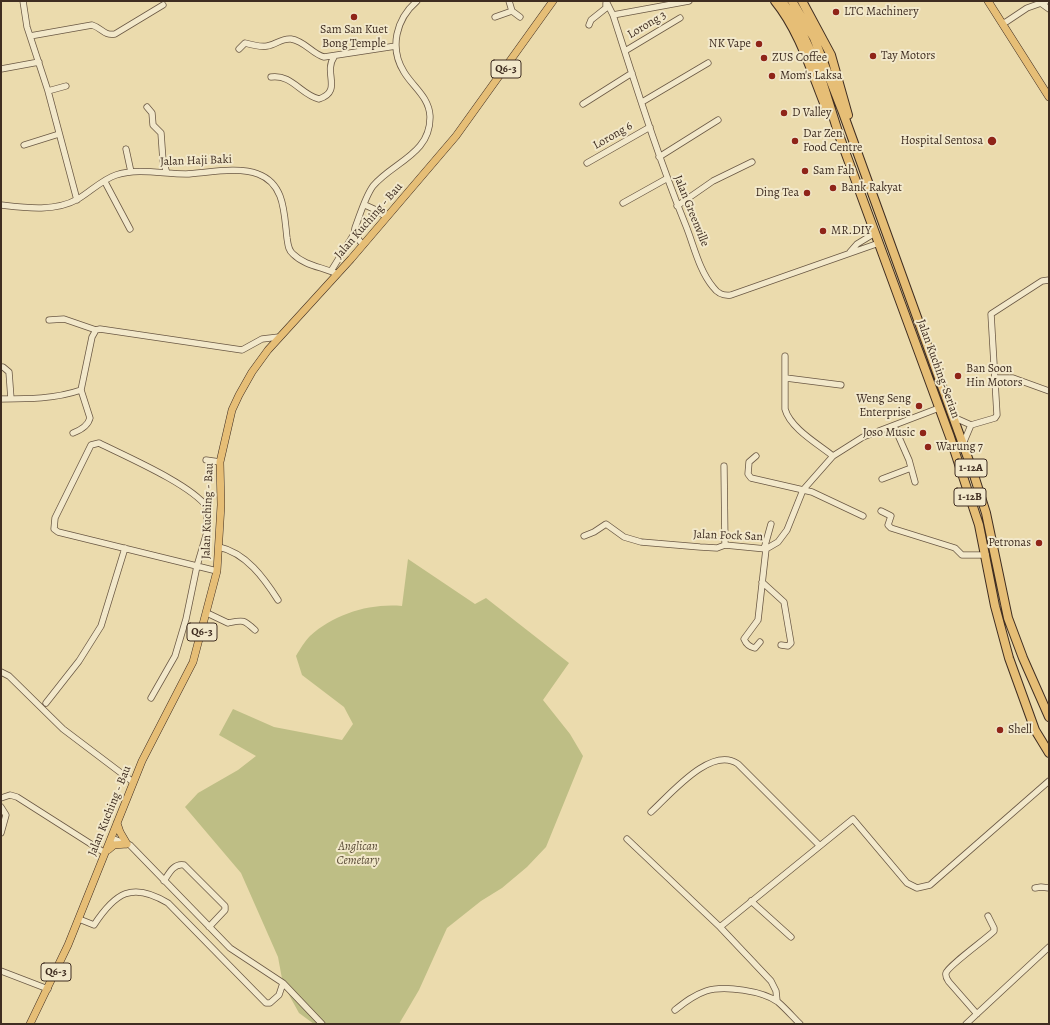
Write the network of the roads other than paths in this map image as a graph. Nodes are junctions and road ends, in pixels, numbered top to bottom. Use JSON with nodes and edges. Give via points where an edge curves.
{"nodes":[{"id":1,"x":23,"y":1,"type":"edge"},
{"id":2,"x":417,"y":1,"type":"edge"},
{"id":3,"x":509,"y":1,"type":"edge"},
{"id":4,"x":553,"y":1,"type":"edge"},
{"id":5,"x":689,"y":1,"type":"edge"},
{"id":6,"x":775,"y":1,"type":"edge"},
{"id":7,"x":782,"y":1,"type":"edge"},
{"id":8,"x":988,"y":1,"type":"edge"},
{"id":9,"x":606,"y":2,"type":"edge"},
{"id":10,"x":1044,"y":2,"type":"edge"},
{"id":11,"x":164,"y":5,"type":"dead end"},
{"id":12,"x":795,"y":5,"type":"edge"},
{"id":13,"x":1049,"y":9,"type":"edge"},
{"id":14,"x":512,"y":10,"type":"junction"},
{"id":15,"x":612,"y":15,"type":"junction"},
{"id":16,"x":495,"y":17,"type":"dead end"},
{"id":17,"x":520,"y":17,"type":"dead end"},
{"id":18,"x":680,"y":18,"type":"dead end"},
{"id":19,"x":1002,"y":23,"type":"junction"},
{"id":20,"x":589,"y":25,"type":"dead end"},
{"id":21,"x":30,"y":36,"type":"junction"},
{"id":22,"x":396,"y":46,"type":"junction"},
{"id":23,"x":239,"y":48,"type":"dead end"},
{"id":24,"x":625,"y":51,"type":"junction"},
{"id":25,"x":334,"y":57,"type":"junction"},
{"id":26,"x":39,"y":62,"type":"junction"},
{"id":27,"x":708,"y":63,"type":"dead end"},
{"id":28,"x":1,"y":69,"type":"edge"},
{"id":29,"x":632,"y":72,"type":"junction"},
{"id":30,"x":271,"y":77,"type":"dead end"},
{"id":31,"x":66,"y":86,"type":"dead end"},
{"id":32,"x":48,"y":91,"type":"junction"},
{"id":33,"x":1049,"y":97,"type":"edge"},
{"id":34,"x":642,"y":102,"type":"junction"},
{"id":35,"x":583,"y":104,"type":"dead end"},
{"id":36,"x":147,"y":107,"type":"dead end"},
{"id":37,"x":718,"y":120,"type":"dead end"},
{"id":38,"x":650,"y":127,"type":"junction"},
{"id":39,"x":59,"y":134,"type":"junction"},
{"id":40,"x":840,"y":135,"type":"junction"},
{"id":41,"x":24,"y":145,"type":"dead end"},
{"id":42,"x":126,"y":149,"type":"dead end"},
{"id":43,"x":660,"y":157,"type":"junction"},
{"id":44,"x":752,"y":162,"type":"dead end"},
{"id":45,"x":587,"y":163,"type":"dead end"},
{"id":46,"x":131,"y":172,"type":"junction"},
{"id":47,"x":167,"y":174,"type":"junction"},
{"id":48,"x":666,"y":179,"type":"junction"},
{"id":49,"x":105,"y":182,"type":"junction"},
{"id":50,"x":77,"y":200,"type":"junction"},
{"id":51,"x":623,"y":203,"type":"dead end"},
{"id":52,"x":1,"y":205,"type":"edge"},
{"id":53,"x":365,"y":205,"type":"junction"},
{"id":54,"x":677,"y":206,"type":"junction"},
{"id":55,"x":386,"y":217,"type":"junction"},
{"id":56,"x":130,"y":229,"type":"dead end"},
{"id":57,"x":875,"y":232,"type":"junction"},
{"id":58,"x":354,"y":234,"type":"junction"},
{"id":59,"x":879,"y":243,"type":"junction"},
{"id":60,"x":363,"y":245,"type":"junction"},
{"id":61,"x":850,"y":252,"type":"junction"},
{"id":62,"x":334,"y":272,"type":"junction"},
{"id":63,"x":1049,"y":280,"type":"edge"},
{"id":64,"x":49,"y":320,"type":"dead end"},
{"id":65,"x":96,"y":330,"type":"junction"},
{"id":66,"x":279,"y":337,"type":"junction"},
{"id":67,"x":785,"y":356,"type":"dead end"},
{"id":68,"x":1,"y":367,"type":"edge"},
{"id":69,"x":786,"y":378,"type":"junction"},
{"id":70,"x":996,"y":378,"type":"junction"},
{"id":71,"x":841,"y":385,"type":"dead end"},
{"id":72,"x":81,"y":390,"type":"junction"},
{"id":73,"x":1049,"y":391,"type":"edge"},
{"id":74,"x":1,"y":399,"type":"edge"},
{"id":75,"x":11,"y":399,"type":"junction"},
{"id":76,"x":939,"y":408,"type":"junction"},
{"id":77,"x":953,"y":417,"type":"junction"},
{"id":78,"x":971,"y":425,"type":"junction"},
{"id":79,"x":894,"y":426,"type":"junction"},
{"id":80,"x":73,"y":433,"type":"dead end"},
{"id":81,"x":963,"y":444,"type":"junction"},
{"id":82,"x":756,"y":456,"type":"dead end"},
{"id":83,"x":833,"y":456,"type":"junction"},
{"id":84,"x":206,"y":460,"type":"dead end"},
{"id":85,"x":220,"y":462,"type":"junction"},
{"id":86,"x":724,"y":466,"type":"dead end"},
{"id":87,"x":911,"y":468,"type":"junction"},
{"id":88,"x":882,"y":480,"type":"dead end"},
{"id":89,"x":915,"y":482,"type":"dead end"},
{"id":90,"x":803,"y":490,"type":"junction"},
{"id":91,"x":881,"y":511,"type":"dead end"},
{"id":92,"x":863,"y":516,"type":"dead end"},
{"id":93,"x":771,"y":524,"type":"dead end"},
{"id":94,"x":584,"y":536,"type":"dead end"},
{"id":95,"x":725,"y":545,"type":"junction"},
{"id":96,"x":219,"y":547,"type":"junction"},
{"id":97,"x":125,"y":548,"type":"junction"},
{"id":98,"x":765,"y":549,"type":"junction"},
{"id":99,"x":986,"y":555,"type":"junction"},
{"id":100,"x":197,"y":566,"type":"junction"},
{"id":101,"x":217,"y":572,"type":"junction"},
{"id":102,"x":762,"y":582,"type":"junction"},
{"id":103,"x":278,"y":600,"type":"dead end"},
{"id":104,"x":207,"y":613,"type":"junction"},
{"id":105,"x":255,"y":630,"type":"dead end"},
{"id":106,"x":760,"y":642,"type":"dead end"},
{"id":107,"x":781,"y":645,"type":"dead end"},
{"id":108,"x":1,"y":672,"type":"edge"},
{"id":109,"x":151,"y":698,"type":"dead end"},
{"id":110,"x":46,"y":703,"type":"dead end"},
{"id":111,"x":1049,"y":717,"type":"edge"},
{"id":112,"x":1049,"y":753,"type":"edge"},
{"id":113,"x":1049,"y":781,"type":"edge"},
{"id":114,"x":134,"y":782,"type":"junction"},
{"id":115,"x":1,"y":798,"type":"edge"},
{"id":116,"x":1,"y":807,"type":"edge"},
{"id":117,"x":651,"y":812,"type":"dead end"},
{"id":118,"x":118,"y":823,"type":"junction"},
{"id":119,"x":1,"y":833,"type":"edge"},
{"id":120,"x":111,"y":838,"type":"junction"},
{"id":121,"x":627,"y":839,"type":"dead end"},
{"id":122,"x":127,"y":844,"type":"junction"},
{"id":123,"x":819,"y":845,"type":"junction"},
{"id":124,"x":106,"y":853,"type":"junction"},
{"id":125,"x":164,"y":881,"type":"junction"},
{"id":126,"x":1035,"y":888,"type":"dead end"},
{"id":127,"x":1049,"y":888,"type":"edge"},
{"id":128,"x":751,"y":901,"type":"junction"},
{"id":129,"x":988,"y":916,"type":"dead end"},
{"id":130,"x":79,"y":919,"type":"junction"},
{"id":131,"x":209,"y":927,"type":"junction"},
{"id":132,"x":720,"y":927,"type":"junction"},
{"id":133,"x":791,"y":937,"type":"dead end"},
{"id":134,"x":1049,"y":947,"type":"edge"},
{"id":135,"x":1,"y":971,"type":"edge"},
{"id":136,"x":283,"y":983,"type":"junction"},
{"id":137,"x":48,"y":989,"type":"junction"},
{"id":138,"x":777,"y":1001,"type":"junction"},
{"id":139,"x":675,"y":1010,"type":"dead end"},
{"id":140,"x":977,"y":1014,"type":"junction"},
{"id":141,"x":319,"y":1023,"type":"edge"},
{"id":142,"x":30,"y":1024,"type":"edge"},
{"id":143,"x":800,"y":1024,"type":"edge"},
{"id":144,"x":966,"y":1024,"type":"edge"}],
"edges":[{"from":1,"to":21,"type":"street"},
{"from":2,"to":22,"type":"street","via":[[404,15],[399,26]]},
{"from":3,"to":14,"type":"street"},
{"from":4,"to":55,"type":"main road","name":"Jalan Kuching - Bau","number":"Q6-3","via":[[456,136]]},
{"from":5,"to":15,"type":"street"},
{"from":6,"to":40,"type":"highway","via":[[796,34],[830,118]]},
{"from":7,"to":12,"type":"highway","name":"Jalan Kuching-Serian","number":"1-12B"},
{"from":8,"to":19,"type":"main road"},
{"from":9,"to":15,"type":"street","name":"Jalan Greenville"},
{"from":9,"to":20,"type":"street","via":[[606,8],[591,20]]},
{"from":10,"to":13,"type":"street"},
{"from":10,"to":19,"type":"street","via":[[1027,8]]},
{"from":11,"to":21,"type":"street","via":[[115,34],[109,35],[92,25]]},
{"from":12,"to":40,"type":"highway","name":"Jalan Kuching-Serian","number":"1-12B"},
{"from":12,"to":77,"type":"highway","name":"Jalan Kuching-Serian","number":"1-12A","via":[[816,44],[850,130]]},
{"from":14,"to":16,"type":"street"},
{"from":14,"to":17,"type":"street"},
{"from":15,"to":24,"type":"street","name":"Jalan Greenville"},
{"from":18,"to":24,"type":"street","name":"Lorong 3"},
{"from":19,"to":33,"type":"main road"},
{"from":21,"to":26,"type":"street"},
{"from":22,"to":25,"type":"street","via":[[360,50]]},
{"from":22,"to":53,"type":"street","via":[[398,60],[404,73],[429,107],[429,127],[425,140],[417,151],[380,179],[372,188]]},
{"from":23,"to":25,"type":"street","via":[[245,43],[267,46],[282,39],[292,39],[319,56]]},
{"from":24,"to":29,"type":"street","name":"Jalan Greenville"},
{"from":25,"to":30,"type":"street","via":[[329,66],[331,91],[319,99],[307,94],[284,77]]},
{"from":26,"to":28,"type":"street"},
{"from":26,"to":32,"type":"street"},
{"from":27,"to":34,"type":"street"},
{"from":29,"to":34,"type":"street","name":"Jalan Greenville"},
{"from":29,"to":35,"type":"street"},
{"from":31,"to":32,"type":"street"},
{"from":32,"to":39,"type":"street"},
{"from":34,"to":38,"type":"street","name":"Jalan Greenville"},
{"from":36,"to":47,"type":"street","via":[[152,113],[153,125],[162,133],[163,161]]},
{"from":37,"to":43,"type":"street"},
{"from":38,"to":43,"type":"street","name":"Jalan Greenville"},
{"from":38,"to":45,"type":"street","name":"Lorong 6"},
{"from":39,"to":41,"type":"street"},
{"from":39,"to":50,"type":"street"},
{"from":40,"to":57,"type":"highway","name":"Jalan Kuching-Serian","number":"1-12B"},
{"from":42,"to":46,"type":"street"},
{"from":43,"to":48,"type":"street","name":"Jalan Greenville"},
{"from":44,"to":54,"type":"street","via":[[713,181]]},
{"from":46,"to":47,"type":"street","name":"Jalan Haji Baki"},
{"from":46,"to":49,"type":"street","name":"Jalan Haji Baki","via":[[114,175]]},
{"from":47,"to":62,"type":"street","name":"Jalan Haji Baki","via":[[240,171],[256,173],[269,179],[279,192],[283,204],[288,246],[292,254],[317,268]]},
{"from":48,"to":51,"type":"street"},
{"from":48,"to":54,"type":"street","name":"Jalan Greenville"},
{"from":49,"to":50,"type":"street","name":"Jalan Haji Baki"},
{"from":49,"to":56,"type":"street"},
{"from":50,"to":52,"type":"street","name":"Jalan Haji Baki","via":[[48,208],[28,209]]},
{"from":53,"to":55,"type":"street"},
{"from":53,"to":58,"type":"street"},
{"from":54,"to":61,"type":"street","name":"Jalan Greenville","via":[[711,284],[718,293],[725,295]]},
{"from":55,"to":60,"type":"main road","name":"Jalan Kuching - Bau","number":"Q6-3"},
{"from":57,"to":59,"type":"highway","name":"Jalan Kuching-Serian","number":"1-12B"},
{"from":57,"to":61,"type":"street","name":"Jalan Greenville"},
{"from":58,"to":60,"type":"street"},
{"from":58,"to":62,"type":"street"},
{"from":59,"to":61,"type":"street","name":"Jalan Greenville"},
{"from":59,"to":76,"type":"highway","name":"Jalan Kuching-Serian","number":"1-12B"},
{"from":60,"to":62,"type":"main road","name":"Jalan Kuching - Bau","number":"Q6-3"},
{"from":62,"to":66,"type":"main road","name":"Jalan Kuching - Bau","number":"Q6-3"},
{"from":63,"to":70,"type":"street","via":[[1042,281],[991,314]]},
{"from":64,"to":65,"type":"street","via":[[64,320]]},
{"from":65,"to":66,"type":"street","via":[[242,350],[262,339]]},
{"from":65,"to":72,"type":"street","via":[[92,337]]},
{"from":66,"to":85,"type":"main road","name":"Jalan Kuching - Bau","number":"Q6-3","via":[[252,372],[239,395]]},
{"from":67,"to":69,"type":"street"},
{"from":68,"to":75,"type":"street","via":[[9,372]]},
{"from":69,"to":71,"type":"street"},
{"from":69,"to":83,"type":"street","via":[[785,409],[789,419]]},
{"from":70,"to":73,"type":"street","via":[[1013,378]]},
{"from":70,"to":78,"type":"street","via":[[995,418]]},
{"from":72,"to":75,"type":"street","via":[[51,397]]},
{"from":72,"to":80,"type":"street","via":[[90,418],[82,429]]},
{"from":74,"to":75,"type":"street"},
{"from":76,"to":79,"type":"street","name":"Jalan Fock San"},
{"from":76,"to":99,"type":"highway","name":"Jalan Kuching-Serian","number":"1-12B","via":[[968,489]]},
{"from":77,"to":78,"type":"street"},
{"from":77,"to":81,"type":"highway","name":"Jalan Kuching-Serian","number":"1-12A"},
{"from":78,"to":81,"type":"street"},
{"from":79,"to":83,"type":"street","name":"Jalan Fock San","via":[[864,437]]},
{"from":79,"to":87,"type":"street"},
{"from":81,"to":111,"type":"highway","name":"Jalan Kuching-Serian","number":"1-12A","via":[[986,513],[1008,618]]},
{"from":82,"to":90,"type":"street","via":[[749,462],[749,476]]},
{"from":83,"to":90,"type":"street","name":"Jalan Fock San"},
{"from":84,"to":85,"type":"street"},
{"from":85,"to":96,"type":"main road","name":"Jalan Kuching - Bau","number":"Q6-3"},
{"from":86,"to":95,"type":"street"},
{"from":87,"to":88,"type":"street"},
{"from":87,"to":89,"type":"street"},
{"from":90,"to":92,"type":"street"},
{"from":90,"to":98,"type":"street","name":"Jalan Fock San","via":[[787,530],[778,542]]},
{"from":91,"to":99,"type":"street","via":[[891,516],[888,525],[890,528],[955,548],[962,555]]},
{"from":93,"to":98,"type":"street"},
{"from":94,"to":95,"type":"street","name":"Jalan Fock San","via":[[606,524],[624,538],[641,542],[717,548]]},
{"from":95,"to":98,"type":"street","name":"Jalan Fock San"},
{"from":96,"to":101,"type":"main road","name":"Jalan Kuching - Bau","number":"Q6-3"},
{"from":96,"to":103,"type":"street","via":[[233,552],[252,566]]},
{"from":97,"to":100,"type":"street"},
{"from":97,"to":100,"type":"street","via":[[54,529],[55,518],[88,448],[94,442],[201,498],[207,507],[208,518],[207,532]]},
{"from":97,"to":110,"type":"street","via":[[101,626],[79,661]]},
{"from":98,"to":102,"type":"street"},
{"from":99,"to":112,"type":"highway","name":"Jalan Kuching-Serian","number":"1-12B","via":[[995,606],[1009,658],[1035,730]]},
{"from":100,"to":101,"type":"street"},
{"from":100,"to":109,"type":"street","via":[[175,656]]},
{"from":101,"to":104,"type":"main road","name":"Jalan Kuching - Bau","number":"Q6-3"},
{"from":102,"to":106,"type":"street","via":[[758,620],[744,639],[745,643],[754,648]]},
{"from":102,"to":107,"type":"street","via":[[785,606],[791,643],[788,646]]},
{"from":104,"to":105,"type":"street","via":[[228,623],[244,620]]},
{"from":104,"to":114,"type":"main road","name":"Jalan Kuching - Bau","number":"Q6-3","via":[[193,662],[142,761]]},
{"from":108,"to":114,"type":"street","via":[[9,676],[63,729]]},
{"from":113,"to":123,"type":"street","via":[[930,885],[917,888],[907,883],[853,819]]},
{"from":114,"to":118,"type":"main road","name":"Jalan Kuching - Bau","number":"Q6-3"},
{"from":115,"to":124,"type":"street","via":[[17,798]]},
{"from":116,"to":119,"type":"street","via":[[6,815]]},
{"from":117,"to":123,"type":"street","via":[[698,770],[725,758],[738,764]]},
{"from":118,"to":120,"type":"main road","name":"Jalan Kuching - Bau","number":"Q6-3"},
{"from":118,"to":122,"type":"main road"},
{"from":120,"to":122,"type":"street"},
{"from":120,"to":124,"type":"main road","name":"Jalan Kuching - Bau","number":"Q6-3"},
{"from":121,"to":132,"type":"street"},
{"from":122,"to":124,"type":"main road","via":[[114,845]]},
{"from":122,"to":125,"type":"street"},
{"from":123,"to":128,"type":"street"},
{"from":124,"to":130,"type":"main road","name":"Jalan Kuching - Bau","number":"Q6-3"},
{"from":125,"to":131,"type":"street"},
{"from":125,"to":131,"type":"street","via":[[175,866],[184,865],[225,906],[225,910]]},
{"from":126,"to":127,"type":"street"},
{"from":128,"to":132,"type":"street"},
{"from":128,"to":133,"type":"street"},
{"from":129,"to":140,"type":"street","via":[[994,931],[957,962],[945,977]]},
{"from":130,"to":136,"type":"street","via":[[94,925],[104,910],[116,899],[133,891],[153,894],[168,903],[266,1003],[270,1003],[279,994]]},
{"from":130,"to":137,"type":"main road","name":"Jalan Kuching - Bau","number":"Q6-3"},
{"from":131,"to":136,"type":"street","via":[[236,953]]},
{"from":132,"to":138,"type":"street","via":[[771,981]]},
{"from":134,"to":140,"type":"street"},
{"from":135,"to":137,"type":"street"},
{"from":136,"to":141,"type":"street"},
{"from":137,"to":142,"type":"main road","name":"Jalan Kuching - Bau","number":"Q6-3"},
{"from":138,"to":139,"type":"street","via":[[753,992],[707,990],[690,998]]},
{"from":138,"to":143,"type":"street"},
{"from":140,"to":144,"type":"street"}]}
